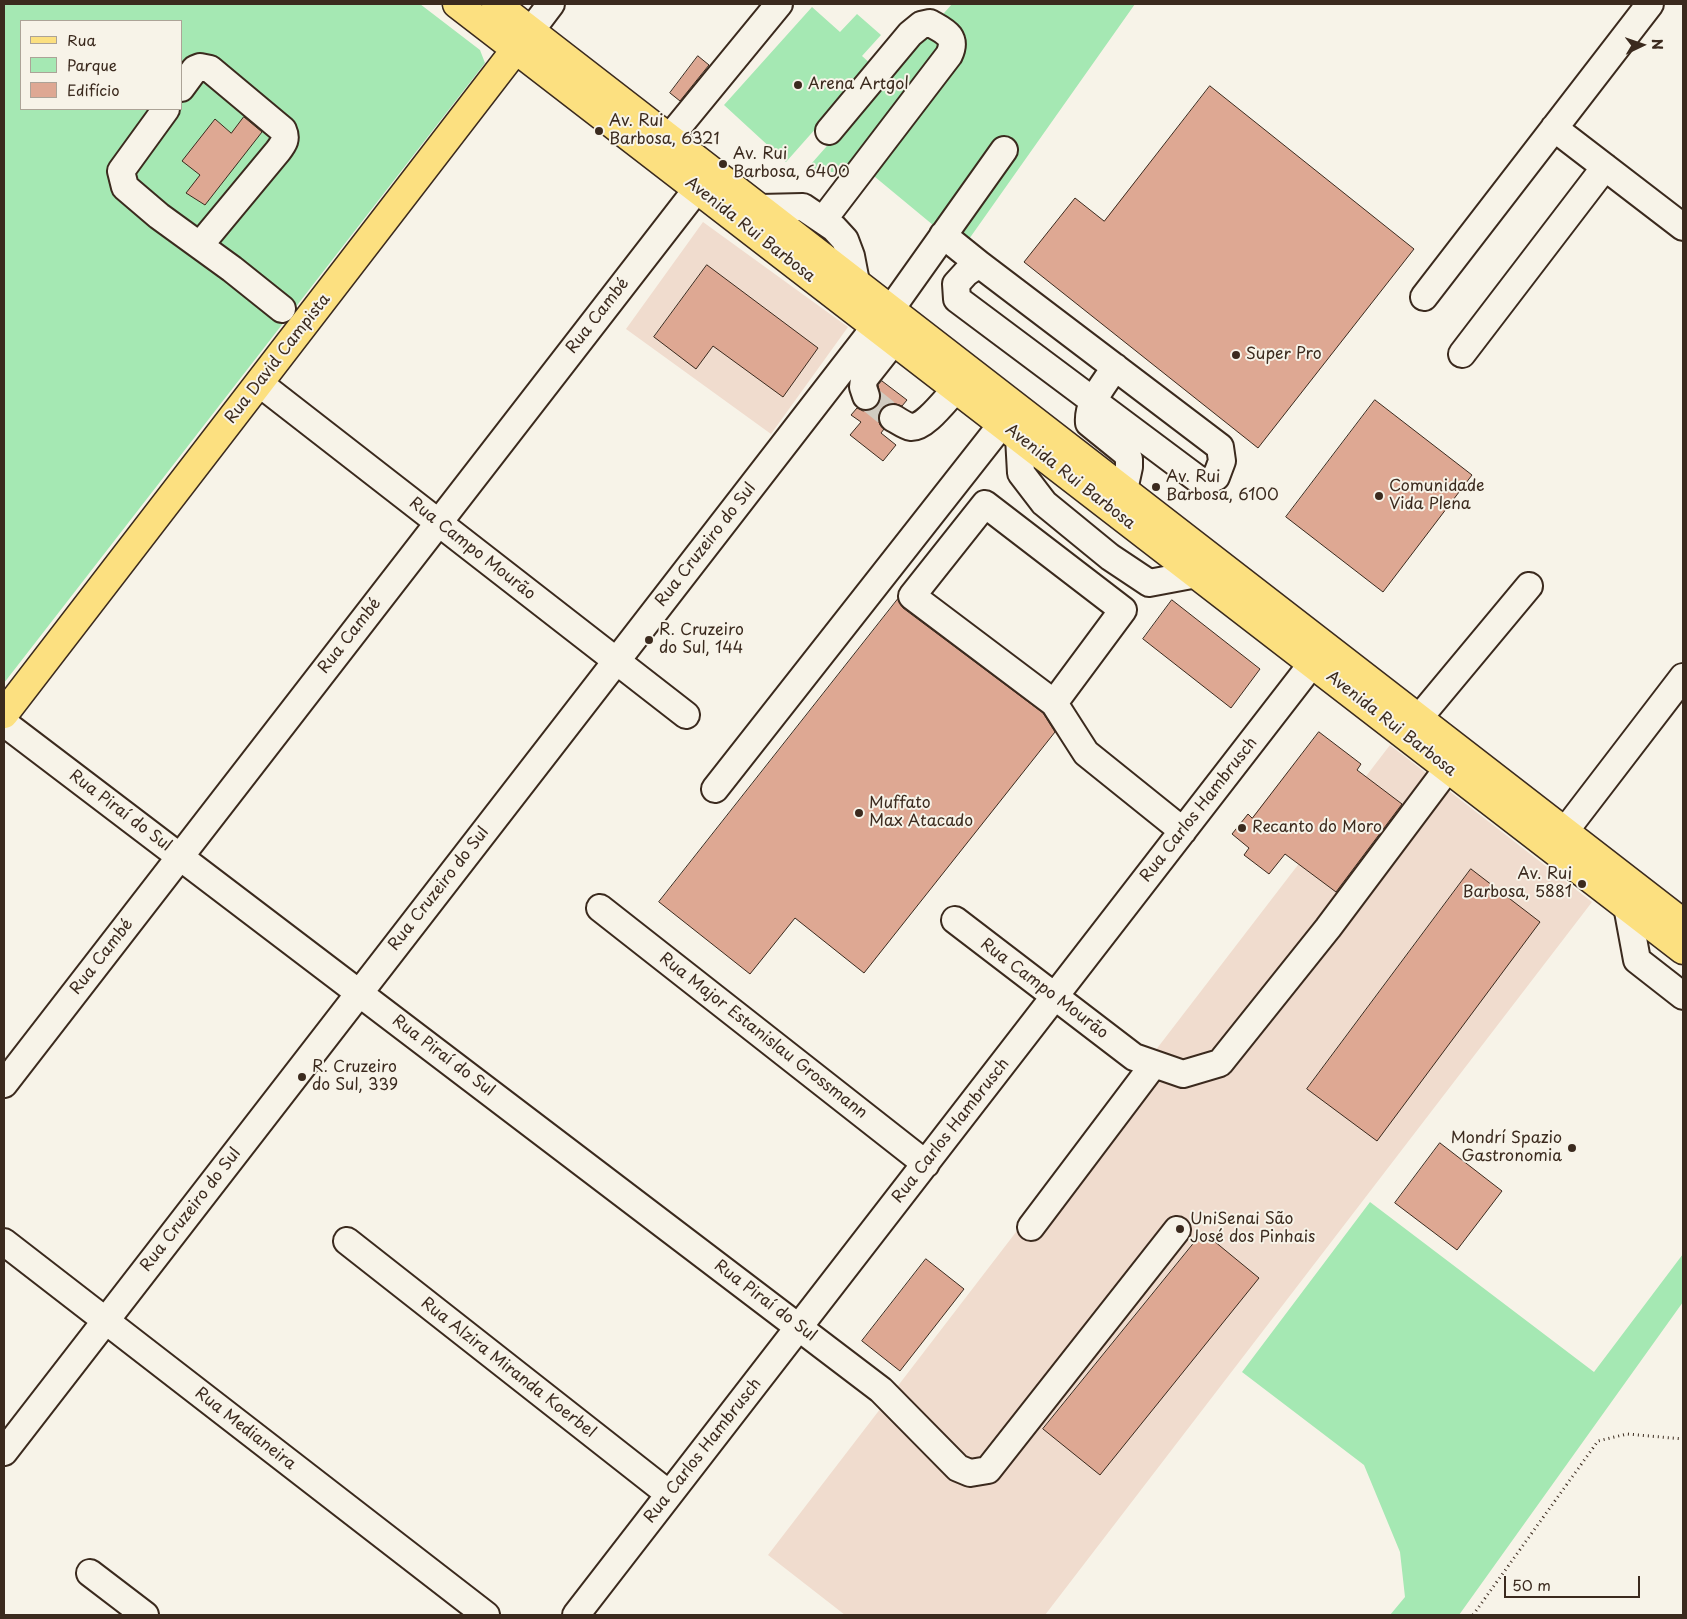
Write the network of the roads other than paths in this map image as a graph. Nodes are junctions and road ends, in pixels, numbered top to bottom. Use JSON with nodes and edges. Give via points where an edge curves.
{"nodes":[{"id":1,"x":458,"y":4,"type":"edge"},
{"id":2,"x":496,"y":4,"type":"edge"},
{"id":3,"x":552,"y":4,"type":"edge"},
{"id":4,"x":779,"y":4,"type":"edge"},
{"id":5,"x":1650,"y":4,"type":"edge"},
{"id":6,"x":524,"y":40,"type":"junction"},
{"id":7,"x":182,"y":87,"type":"edge"},
{"id":8,"x":165,"y":110,"type":"edge"},
{"id":9,"x":1554,"y":128,"type":"junction"},
{"id":10,"x":829,"y":131,"type":"dead end"},
{"id":11,"x":669,"y":138,"type":"junction"},
{"id":12,"x":1004,"y":150,"type":"dead end"},
{"id":13,"x":1605,"y":167,"type":"junction"},
{"id":14,"x":697,"y":188,"type":"junction"},
{"id":15,"x":760,"y":208,"type":"junction"},
{"id":16,"x":823,"y":220,"type":"junction"},
{"id":17,"x":1683,"y":228,"type":"edge"},
{"id":18,"x":943,"y":235,"type":"junction"},
{"id":19,"x":200,"y":245,"type":"junction"},
{"id":20,"x":979,"y":264,"type":"junction"},
{"id":21,"x":856,"y":282,"type":"junction"},
{"id":22,"x":1424,"y":298,"type":"dead end"},
{"id":23,"x":282,"y":309,"type":"dead end"},
{"id":24,"x":887,"y":326,"type":"junction"},
{"id":25,"x":1462,"y":354,"type":"dead end"},
{"id":26,"x":1115,"y":367,"type":"junction"},
{"id":27,"x":259,"y":383,"type":"junction"},
{"id":28,"x":956,"y":389,"type":"junction"},
{"id":29,"x":866,"y":396,"type":"dead end"},
{"id":30,"x":1093,"y":402,"type":"junction"},
{"id":31,"x":893,"y":418,"type":"tunnel mouth"},
{"id":32,"x":1010,"y":431,"type":"junction"},
{"id":33,"x":1124,"y":490,"type":"junction"},
{"id":34,"x":438,"y":522,"type":"junction"},
{"id":35,"x":1110,"y":557,"type":"junction"},
{"id":36,"x":1196,"y":574,"type":"junction"},
{"id":37,"x":1089,"y":584,"type":"junction"},
{"id":38,"x":1529,"y":586,"type":"dead end"},
{"id":39,"x":1319,"y":655,"type":"junction"},
{"id":40,"x":616,"y":661,"type":"junction"},
{"id":41,"x":1683,"y":679,"type":"edge"},
{"id":42,"x":1054,"y":703,"type":"junction"},
{"id":43,"x":4,"y":714,"type":"edge"},
{"id":44,"x":686,"y":715,"type":"dead end"},
{"id":45,"x":1419,"y":718,"type":"junction"},
{"id":46,"x":4,"y":722,"type":"edge"},
{"id":47,"x":1448,"y":768,"type":"junction"},
{"id":48,"x":715,"y":789,"type":"dead end"},
{"id":49,"x":1183,"y":830,"type":"junction"},
{"id":50,"x":1565,"y":831,"type":"junction"},
{"id":51,"x":180,"y":856,"type":"junction"},
{"id":52,"x":1626,"y":906,"type":"junction"},
{"id":53,"x":600,"y":908,"type":"dead end"},
{"id":54,"x":955,"y":920,"type":"dead end"},
{"id":55,"x":1683,"y":923,"type":"edge"},
{"id":56,"x":1683,"y":950,"type":"edge"},
{"id":57,"x":359,"y":993,"type":"junction"},
{"id":58,"x":1683,"y":996,"type":"edge"},
{"id":59,"x":1055,"y":997,"type":"junction"},
{"id":60,"x":1144,"y":1060,"type":"junction"},
{"id":61,"x":4,"y":1084,"type":"edge"},
{"id":62,"x":926,"y":1164,"type":"junction"},
{"id":63,"x":1031,"y":1227,"type":"dead end"},
{"id":64,"x":1177,"y":1230,"type":"dead end"},
{"id":65,"x":346,"y":1241,"type":"dead end"},
{"id":66,"x":4,"y":1242,"type":"edge"},
{"id":67,"x":105,"y":1321,"type":"junction"},
{"id":68,"x":799,"y":1327,"type":"junction"},
{"id":69,"x":4,"y":1452,"type":"edge"},
{"id":70,"x":669,"y":1494,"type":"junction"},
{"id":71,"x":90,"y":1573,"type":"dead end"},
{"id":72,"x":145,"y":1615,"type":"edge"},
{"id":73,"x":486,"y":1615,"type":"edge"},
{"id":74,"x":576,"y":1615,"type":"edge"}],
"edges":[{"from":1,"to":6,"type":"main road","name":"Avenida Rui Barbosa"},
{"from":2,"to":6,"type":"main road","name":"Avenida Rui Barbosa"},
{"from":3,"to":6,"type":"street","name":"Rua David Campista"},
{"from":4,"to":11,"type":"street"},
{"from":5,"to":9,"type":"street"},
{"from":6,"to":11,"type":"main road","name":"Avenida Rui Barbosa"},
{"from":6,"to":14,"type":"main road","name":"Avenida Rui Barbosa"},
{"from":6,"to":27,"type":"main road","name":"Rua David Campista"},
{"from":7,"to":19,"type":"street","via":[[195,69],[210,69],[286,135],[286,141]]},
{"from":8,"to":19,"type":"street","via":[[121,171],[122,180],[125,187],[159,216]]},
{"from":9,"to":13,"type":"street"},
{"from":9,"to":22,"type":"street"},
{"from":10,"to":16,"type":"street","via":[[910,34],[921,25],[930,23],[947,32],[952,47],[949,55]]},
{"from":11,"to":15,"type":"main road","name":"Avenida Rui Barbosa"},
{"from":12,"to":18,"type":"street"},
{"from":13,"to":17,"type":"street"},
{"from":13,"to":25,"type":"street"},
{"from":14,"to":24,"type":"main road","name":"Avenida Rui Barbosa"},
{"from":14,"to":34,"type":"street","name":"Rua Cambé"},
{"from":15,"to":16,"type":"street","via":[[803,207]]},
{"from":15,"to":21,"type":"main road","name":"Avenida Rui Barbosa"},
{"from":16,"to":21,"type":"street","via":[[845,240]]},
{"from":18,"to":20,"type":"street"},
{"from":18,"to":24,"type":"street"},
{"from":19,"to":23,"type":"street"},
{"from":20,"to":26,"type":"street"},
{"from":20,"to":30,"type":"street","via":[[956,284],[957,299]]},
{"from":21,"to":24,"type":"main road","name":"Avenida Rui Barbosa"},
{"from":24,"to":28,"type":"main road","name":"Avenida Rui Barbosa"},
{"from":24,"to":29,"type":"street","via":[[864,379]]},
{"from":24,"to":33,"type":"main road","name":"Avenida Rui Barbosa"},
{"from":24,"to":40,"type":"street","name":"Rua Cruzeiro do Sul"},
{"from":26,"to":30,"type":"street"},
{"from":26,"to":30,"type":"street","via":[[1220,447],[1222,461],[1216,477],[1203,483]]},
{"from":27,"to":34,"type":"street","name":"Rua Campo Mourão"},
{"from":27,"to":43,"type":"main road","name":"Rua David Campista"},
{"from":28,"to":31,"type":"street","via":[[924,423],[916,427],[908,427]]},
{"from":28,"to":32,"type":"main road","name":"Avenida Rui Barbosa"},
{"from":30,"to":33,"type":"street","via":[[1088,413],[1089,423],[1126,453]]},
{"from":32,"to":35,"type":"street","via":[[1021,473],[1044,503]]},
{"from":32,"to":36,"type":"main road","name":"Avenida Rui Barbosa"},
{"from":32,"to":48,"type":"street"},
{"from":33,"to":39,"type":"main road","name":"Avenida Rui Barbosa"},
{"from":34,"to":40,"type":"street","name":"Rua Campo Mourão"},
{"from":34,"to":51,"type":"street","name":"Rua Cambé"},
{"from":35,"to":36,"type":"street","via":[[1149,583]]},
{"from":35,"to":37,"type":"street"},
{"from":36,"to":39,"type":"main road","name":"Avenida Rui Barbosa"},
{"from":37,"to":42,"type":"street","via":[[1122,610]]},
{"from":37,"to":42,"type":"street","via":[[985,504],[912,596]]},
{"from":38,"to":45,"type":"street"},
{"from":39,"to":45,"type":"main road","name":"Avenida Rui Barbosa"},
{"from":39,"to":47,"type":"main road","name":"Avenida Rui Barbosa"},
{"from":39,"to":49,"type":"street","name":"Rua Carlos Hambrusch"},
{"from":40,"to":44,"type":"street","name":"Rua Campo Mourão"},
{"from":40,"to":57,"type":"street","name":"Rua Cruzeiro do Sul"},
{"from":41,"to":50,"type":"street"},
{"from":42,"to":49,"type":"street","via":[[1086,753]]},
{"from":45,"to":50,"type":"main road","name":"Avenida Rui Barbosa"},
{"from":46,"to":51,"type":"street","name":"Rua Piraí do Sul"},
{"from":47,"to":52,"type":"main road","name":"Avenida Rui Barbosa"},
{"from":47,"to":60,"type":"street","name":"Rua Campo Mourão","via":[[1328,928],[1220,1063],[1183,1074]]},
{"from":49,"to":59,"type":"street","name":"Rua Carlos Hambrusch"},
{"from":50,"to":55,"type":"main road","name":"Avenida Rui Barbosa"},
{"from":51,"to":57,"type":"street","name":"Rua Piraí do Sul"},
{"from":51,"to":61,"type":"street","name":"Rua Cambé"},
{"from":52,"to":56,"type":"main road","name":"Avenida Rui Barbosa"},
{"from":52,"to":58,"type":"street","via":[[1637,960]]},
{"from":53,"to":62,"type":"street","name":"Rua Major Estanislau Grossmann"},
{"from":54,"to":59,"type":"street","name":"Rua Campo Mourão"},
{"from":57,"to":67,"type":"street","name":"Rua Cruzeiro do Sul"},
{"from":57,"to":68,"type":"street","name":"Rua Piraí do Sul"},
{"from":59,"to":60,"type":"street","name":"Rua Campo Mourão"},
{"from":59,"to":62,"type":"street","name":"Rua Carlos Hambrusch"},
{"from":60,"to":63,"type":"street"},
{"from":62,"to":68,"type":"street","name":"Rua Carlos Hambrusch"},
{"from":64,"to":68,"type":"street","name":"Rua Piraí do Sul","via":[[988,1470],[970,1473],[958,1468],[881,1390]]},
{"from":65,"to":70,"type":"street","name":"Rua Alzira Miranda Koerbel"},
{"from":66,"to":67,"type":"street","name":"Rua Medianeira"},
{"from":67,"to":69,"type":"street","name":"Rua Cruzeiro do Sul"},
{"from":67,"to":73,"type":"street","name":"Rua Medianeira"},
{"from":68,"to":70,"type":"street","name":"Rua Carlos Hambrusch"},
{"from":70,"to":74,"type":"street","name":"Rua Carlos Hambrusch"},
{"from":71,"to":72,"type":"street"}]}
